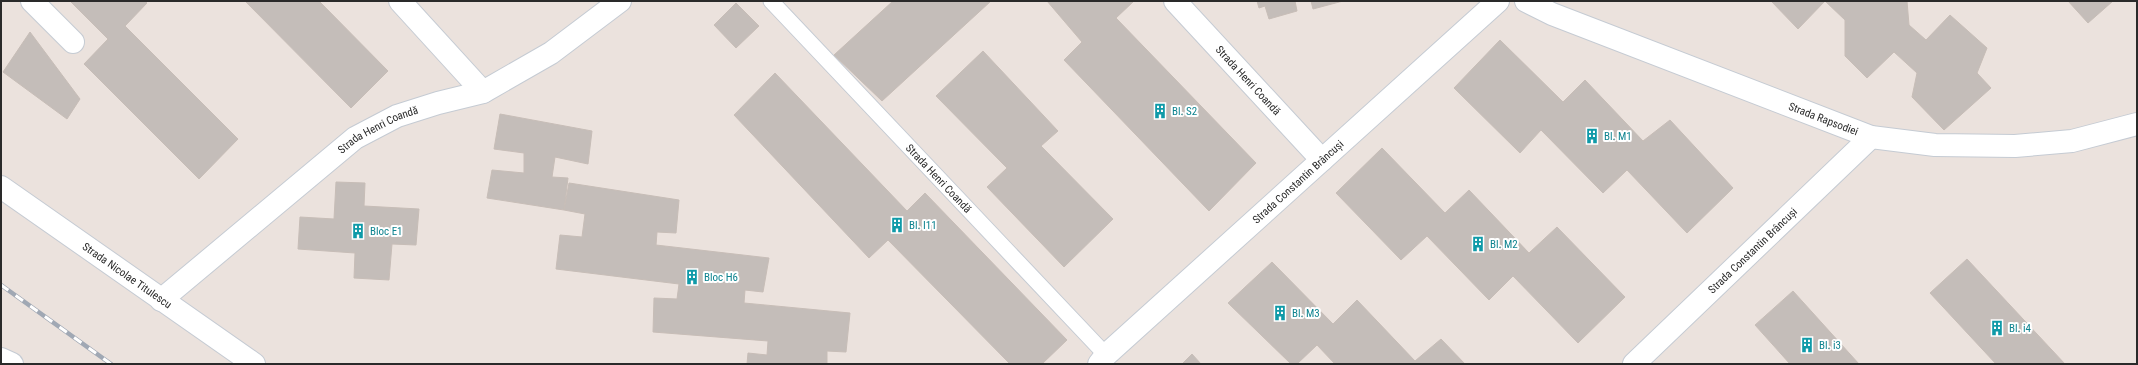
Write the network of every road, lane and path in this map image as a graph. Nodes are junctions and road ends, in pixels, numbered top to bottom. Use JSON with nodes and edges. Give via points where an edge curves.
{"nodes":[{"id":1,"x":32,"y":1,"type":"edge"},
{"id":2,"x":400,"y":1,"type":"edge"},
{"id":3,"x":620,"y":1,"type":"edge"},
{"id":4,"x":771,"y":1,"type":"edge"},
{"id":5,"x":1175,"y":1,"type":"edge"},
{"id":6,"x":1498,"y":1,"type":"edge"},
{"id":7,"x":1526,"y":1,"type":"edge"},
{"id":8,"x":73,"y":42,"type":"dead end"},
{"id":9,"x":483,"y":92,"type":"junction"},
{"id":10,"x":2137,"y":124,"type":"edge"},
{"id":11,"x":1871,"y":137,"type":"junction"},
{"id":12,"x":1322,"y":160,"type":"junction"},
{"id":13,"x":1,"y":187,"type":"edge"},
{"id":14,"x":161,"y":300,"type":"junction"},
{"id":15,"x":1,"y":359,"type":"edge"},
{"id":16,"x":1102,"y":359,"type":"edge"},
{"id":17,"x":12,"y":364,"type":"edge"},
{"id":18,"x":254,"y":364,"type":"edge"},
{"id":19,"x":1634,"y":364,"type":"edge"}],
"edges":[{"from":1,"to":8,"type":"street"},
{"from":2,"to":9,"type":"street"},
{"from":3,"to":9,"type":"street","name":"Strada Henri Coandă","via":[[550,53]]},
{"from":4,"to":16,"type":"lane","name":"Strada Henri Coandă"},
{"from":5,"to":12,"type":"street","name":"Strada Henri Coandă"},
{"from":6,"to":12,"type":"street","name":"Strada Constantin Brâncuși"},
{"from":7,"to":11,"type":"street","name":"Strada Rapsodiei","via":[[1552,14]]},
{"from":9,"to":14,"type":"street","name":"Strada Henri Coandă","via":[[396,116],[355,138]]},
{"from":10,"to":11,"type":"street","name":"Strada Rapsodiei","via":[[2072,141],[2015,146],[1935,145]]},
{"from":11,"to":19,"type":"street","name":"Strada Constantin Brâncuși"},
{"from":12,"to":16,"type":"street","name":"Strada Constantin Brâncuși"},
{"from":13,"to":14,"type":"street","name":"Strada Nicolae Titulescu"},
{"from":14,"to":18,"type":"street","name":"Strada Nicolae Titulescu"},
{"from":15,"to":17,"type":"street"}]}
